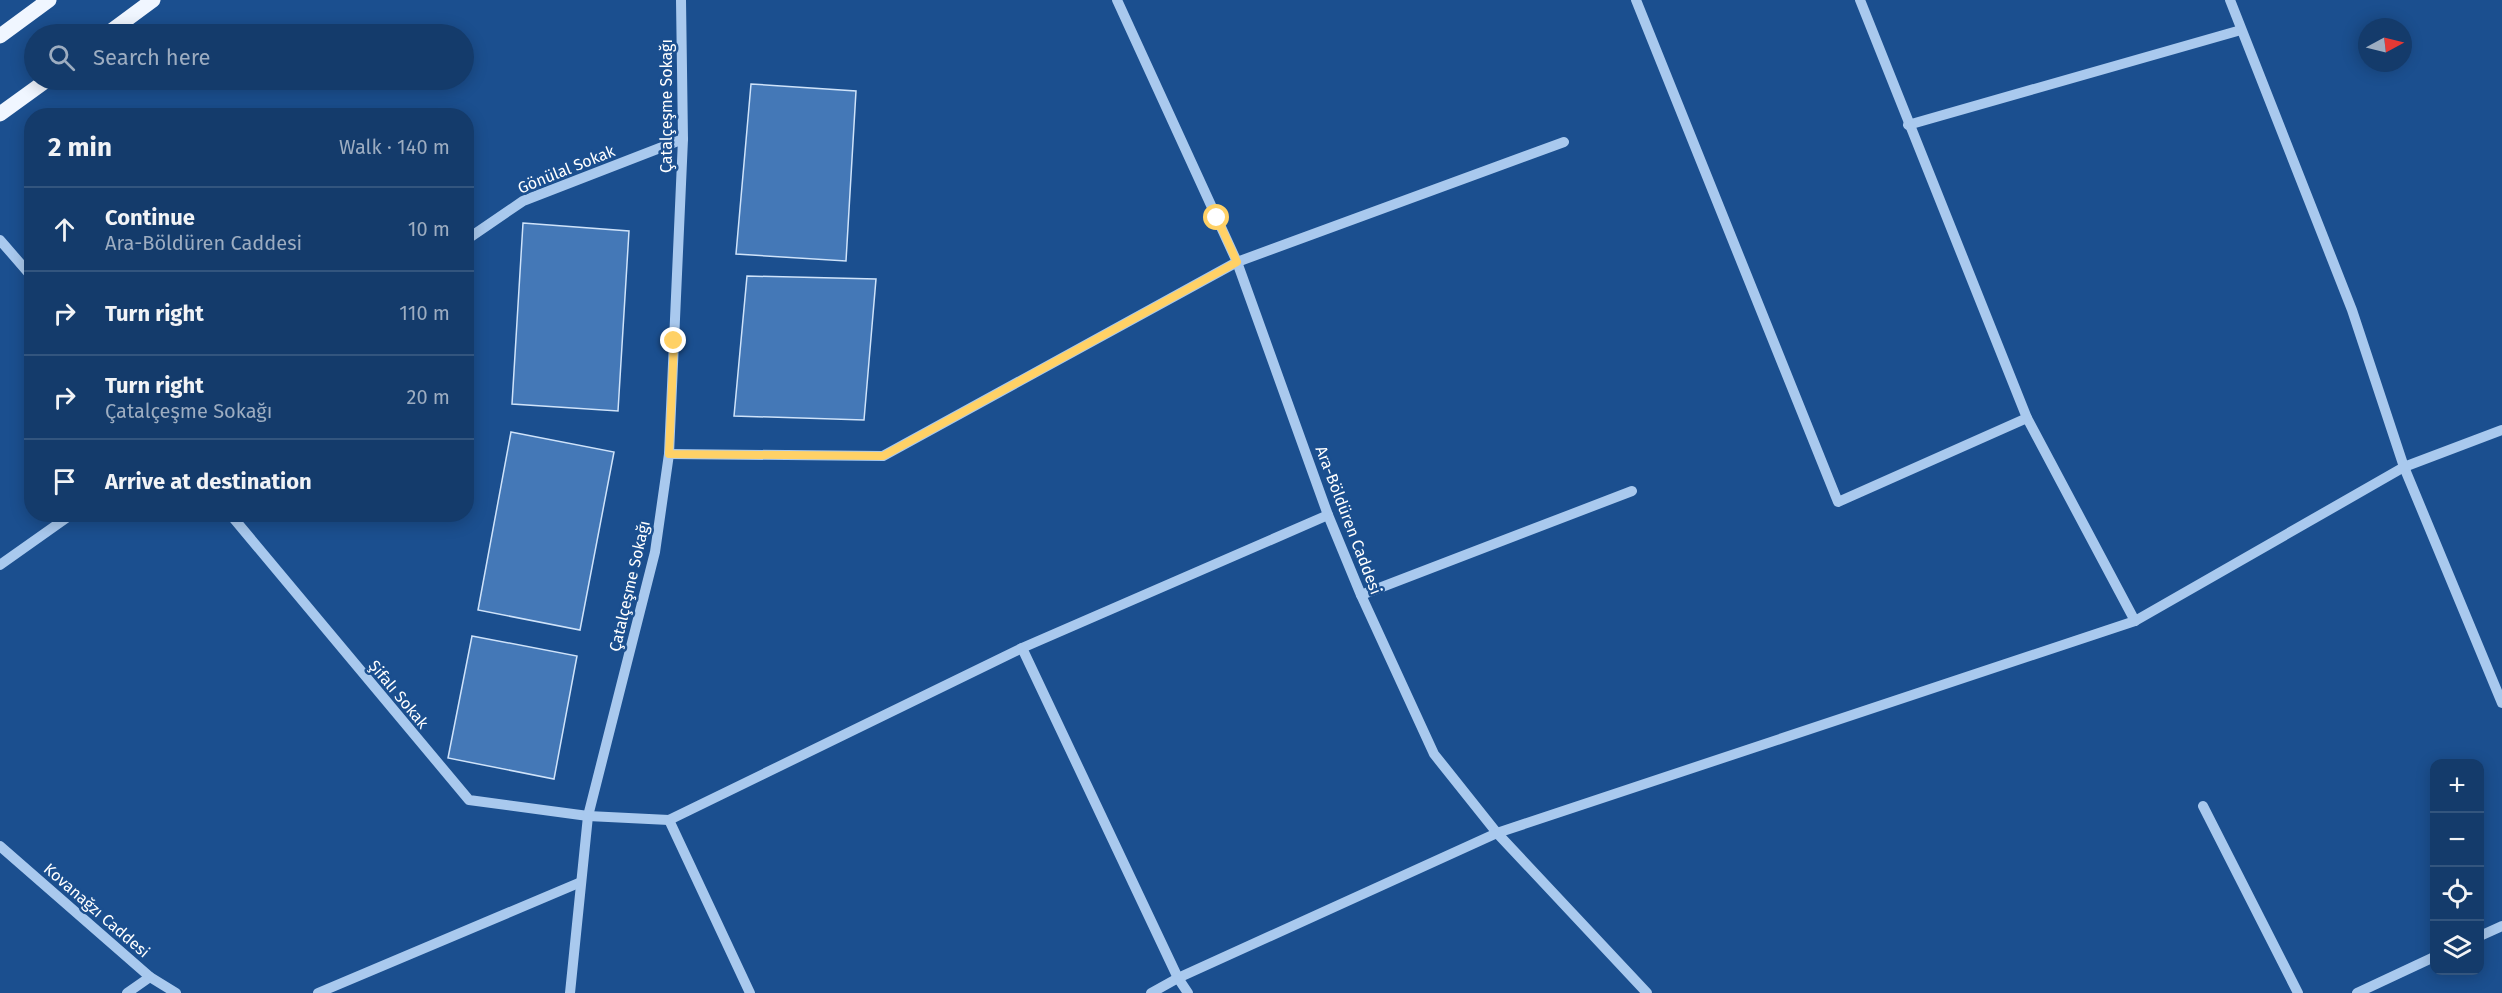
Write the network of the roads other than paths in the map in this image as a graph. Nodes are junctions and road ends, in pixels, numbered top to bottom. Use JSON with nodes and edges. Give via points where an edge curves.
{"nodes":[{"id":1,"x":49,"y":0,"type":"edge"},
{"id":2,"x":153,"y":0,"type":"edge"},
{"id":3,"x":681,"y":0,"type":"edge"},
{"id":4,"x":1117,"y":0,"type":"edge"},
{"id":5,"x":1636,"y":0,"type":"edge"},
{"id":6,"x":1860,"y":0,"type":"edge"},
{"id":7,"x":2230,"y":0,"type":"edge"},
{"id":8,"x":121,"y":24,"type":"edge"},
{"id":9,"x":2241,"y":30,"type":"junction"},
{"id":10,"x":0,"y":36,"type":"edge"},
{"id":11,"x":33,"y":90,"type":"edge"},
{"id":12,"x":0,"y":114,"type":"edge"},
{"id":13,"x":1908,"y":125,"type":"junction"},
{"id":14,"x":683,"y":139,"type":"junction"},
{"id":15,"x":1564,"y":142,"type":"dead end"},
{"id":16,"x":474,"y":235,"type":"edge"},
{"id":17,"x":0,"y":240,"type":"edge"},
{"id":18,"x":1237,"y":262,"type":"junction"},
{"id":19,"x":24,"y":268,"type":"edge"},
{"id":20,"x":2027,"y":418,"type":"junction"},
{"id":21,"x":2502,"y":430,"type":"edge"},
{"id":22,"x":669,"y":454,"type":"junction"},
{"id":23,"x":2404,"y":467,"type":"junction"},
{"id":24,"x":1632,"y":491,"type":"dead end"},
{"id":25,"x":1328,"y":514,"type":"junction"},
{"id":26,"x":61,"y":522,"type":"edge"},
{"id":27,"x":237,"y":522,"type":"edge"},
{"id":28,"x":0,"y":565,"type":"edge"},
{"id":29,"x":1361,"y":595,"type":"junction"},
{"id":30,"x":2134,"y":621,"type":"junction"},
{"id":31,"x":1022,"y":648,"type":"junction"},
{"id":32,"x":2502,"y":703,"type":"edge"},
{"id":33,"x":2203,"y":806,"type":"dead end"},
{"id":34,"x":588,"y":816,"type":"junction"},
{"id":35,"x":669,"y":820,"type":"junction"},
{"id":36,"x":1497,"y":833,"type":"junction"},
{"id":37,"x":0,"y":846,"type":"edge"},
{"id":38,"x":581,"y":882,"type":"junction"},
{"id":39,"x":2502,"y":926,"type":"edge"},
{"id":40,"x":2484,"y":934,"type":"edge"},
{"id":41,"x":2430,"y":959,"type":"edge"},
{"id":42,"x":150,"y":977,"type":"junction"},
{"id":43,"x":1178,"y":978,"type":"junction"},
{"id":44,"x":127,"y":993,"type":"edge"},
{"id":45,"x":176,"y":993,"type":"edge"},
{"id":46,"x":318,"y":993,"type":"edge"},
{"id":47,"x":570,"y":993,"type":"edge"},
{"id":48,"x":750,"y":993,"type":"edge"},
{"id":49,"x":1151,"y":993,"type":"edge"},
{"id":50,"x":1188,"y":993,"type":"edge"},
{"id":51,"x":1647,"y":993,"type":"edge"},
{"id":52,"x":2298,"y":993,"type":"edge"},
{"id":53,"x":2357,"y":993,"type":"edge"}],
"edges":[{"from":1,"to":10,"type":"main road"},
{"from":2,"to":8,"type":"main road"},
{"from":3,"to":14,"type":"street","name":"Çatalçeşme Sokağı"},
{"from":4,"to":18,"type":"street","name":"Ara-Böldüren Caddesi"},
{"from":5,"to":20,"type":"street","via":[[1838,502]]},
{"from":6,"to":13,"type":"street"},
{"from":7,"to":9,"type":"street"},
{"from":9,"to":13,"type":"street"},
{"from":9,"to":23,"type":"street","via":[[2352,310]]},
{"from":11,"to":12,"type":"main road"},
{"from":13,"to":20,"type":"street"},
{"from":14,"to":16,"type":"street","name":"Gönülal Sokak","via":[[523,201]]},
{"from":14,"to":22,"type":"street","name":"Çatalçeşme Sokağı"},
{"from":15,"to":18,"type":"street"},
{"from":17,"to":19,"type":"street"},
{"from":18,"to":22,"type":"street","via":[[883,456]]},
{"from":18,"to":25,"type":"street","name":"Ara-Böldüren Caddesi"},
{"from":20,"to":30,"type":"street"},
{"from":21,"to":23,"type":"street"},
{"from":22,"to":34,"type":"street","name":"Çatalçeşme Sokağı","via":[[655,552]]},
{"from":23,"to":30,"type":"street"},
{"from":23,"to":32,"type":"street"},
{"from":24,"to":29,"type":"street"},
{"from":25,"to":29,"type":"street","name":"Ara-Böldüren Caddesi"},
{"from":25,"to":31,"type":"street"},
{"from":26,"to":28,"type":"street"},
{"from":27,"to":34,"type":"street","name":"Şifalı Sokak","via":[[469,800]]},
{"from":29,"to":36,"type":"street","name":"Ara-Böldüren Caddesi","via":[[1434,754]]},
{"from":30,"to":36,"type":"street"},
{"from":31,"to":35,"type":"street"},
{"from":31,"to":43,"type":"street"},
{"from":33,"to":52,"type":"street"},
{"from":34,"to":35,"type":"street","name":"Şifalı Sokak"},
{"from":34,"to":38,"type":"street","name":"Çatalçeşme Sokağı"},
{"from":35,"to":48,"type":"street"},
{"from":36,"to":43,"type":"street"},
{"from":36,"to":51,"type":"street","name":"Ara-Böldüren Caddesi"},
{"from":37,"to":42,"type":"street","name":"Kovanağzı Caddesi"},
{"from":38,"to":46,"type":"street"},
{"from":38,"to":47,"type":"street","name":"Çatalçeşme Sokağı"},
{"from":39,"to":40,"type":"street"},
{"from":41,"to":53,"type":"street"},
{"from":42,"to":44,"type":"street"},
{"from":42,"to":45,"type":"street","name":"Kovanağzı Caddesi"},
{"from":43,"to":49,"type":"street"},
{"from":43,"to":50,"type":"street"}]}
